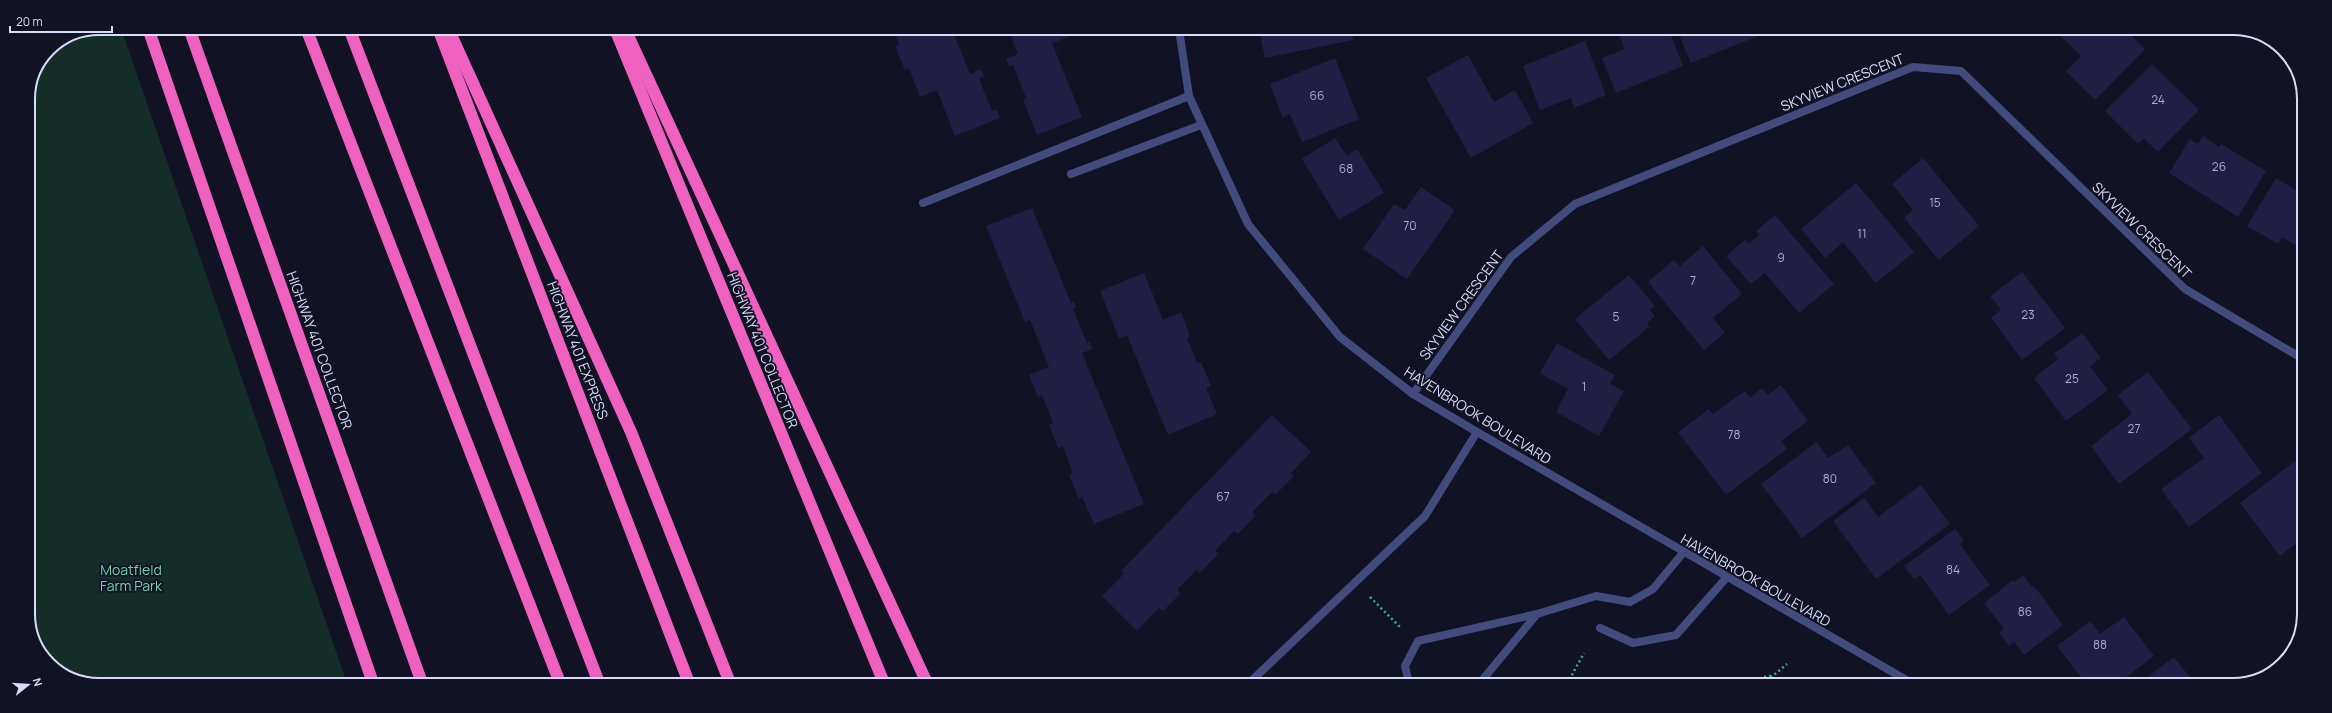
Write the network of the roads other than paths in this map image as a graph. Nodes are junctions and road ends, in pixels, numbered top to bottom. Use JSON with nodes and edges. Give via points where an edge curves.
{"nodes":[{"id":1,"x":150,"y":35,"type":"edge"},
{"id":2,"x":191,"y":35,"type":"edge"},
{"id":3,"x":309,"y":35,"type":"edge"},
{"id":4,"x":352,"y":35,"type":"edge"},
{"id":5,"x":441,"y":35,"type":"edge"},
{"id":6,"x":451,"y":35,"type":"edge"},
{"id":7,"x":617,"y":35,"type":"edge"},
{"id":8,"x":628,"y":35,"type":"edge"},
{"id":9,"x":1180,"y":35,"type":"edge"},
{"id":10,"x":1189,"y":96,"type":"junction"},
{"id":11,"x":1201,"y":126,"type":"junction"},
{"id":12,"x":1071,"y":174,"type":"dead end"},
{"id":13,"x":923,"y":203,"type":"dead end"},
{"id":14,"x":2297,"y":355,"type":"edge"},
{"id":15,"x":1413,"y":394,"type":"junction"},
{"id":16,"x":1477,"y":432,"type":"junction"},
{"id":17,"x":1682,"y":553,"type":"junction"},
{"id":18,"x":1726,"y":577,"type":"junction"},
{"id":19,"x":1537,"y":614,"type":"junction"},
{"id":20,"x":1600,"y":628,"type":"dead end"},
{"id":21,"x":371,"y":678,"type":"edge"},
{"id":22,"x":420,"y":678,"type":"edge"},
{"id":23,"x":558,"y":678,"type":"edge"},
{"id":24,"x":597,"y":678,"type":"edge"},
{"id":25,"x":687,"y":678,"type":"edge"},
{"id":26,"x":728,"y":678,"type":"edge"},
{"id":27,"x":882,"y":678,"type":"edge"},
{"id":28,"x":924,"y":678,"type":"edge"},
{"id":29,"x":1254,"y":678,"type":"edge"},
{"id":30,"x":1408,"y":678,"type":"edge"},
{"id":31,"x":1484,"y":678,"type":"edge"},
{"id":32,"x":1902,"y":678,"type":"edge"}],
"edges":[{"from":1,"to":21,"type":"highway"},
{"from":2,"to":22,"type":"highway","name":"HIGHWAY 401 COLLECTOR"},
{"from":3,"to":23,"type":"highway"},
{"from":4,"to":24,"type":"highway"},
{"from":5,"to":25,"type":"highway","name":"HIGHWAY 401 EXPRESS"},
{"from":6,"to":26,"type":"highway","via":[[631,432]]},
{"from":7,"to":27,"type":"highway","name":"HIGHWAY 401 COLLECTOR"},
{"from":8,"to":28,"type":"highway"},
{"from":9,"to":10,"type":"street","name":"HAVENBROOK BOULEVARD"},
{"from":10,"to":11,"type":"street","name":"HAVENBROOK BOULEVARD"},
{"from":10,"to":13,"type":"street"},
{"from":11,"to":12,"type":"street"},
{"from":11,"to":15,"type":"street","name":"HAVENBROOK BOULEVARD","via":[[1248,224],[1340,337]]},
{"from":14,"to":15,"type":"street","name":"SKYVIEW CRESCENT","via":[[2185,289],[1961,71],[1913,67],[1575,204],[1511,257]]},
{"from":15,"to":16,"type":"street","name":"HAVENBROOK BOULEVARD"},
{"from":16,"to":17,"type":"street","name":"HAVENBROOK BOULEVARD"},
{"from":16,"to":29,"type":"street","via":[[1425,516]]},
{"from":17,"to":18,"type":"street","name":"HAVENBROOK BOULEVARD"},
{"from":17,"to":19,"type":"street","via":[[1653,589],[1630,602],[1596,596]]},
{"from":18,"to":20,"type":"street","via":[[1676,634],[1633,643]]},
{"from":18,"to":32,"type":"street","name":"HAVENBROOK BOULEVARD"},
{"from":19,"to":30,"type":"street","via":[[1418,641],[1405,666]]},
{"from":19,"to":31,"type":"street"}]}
